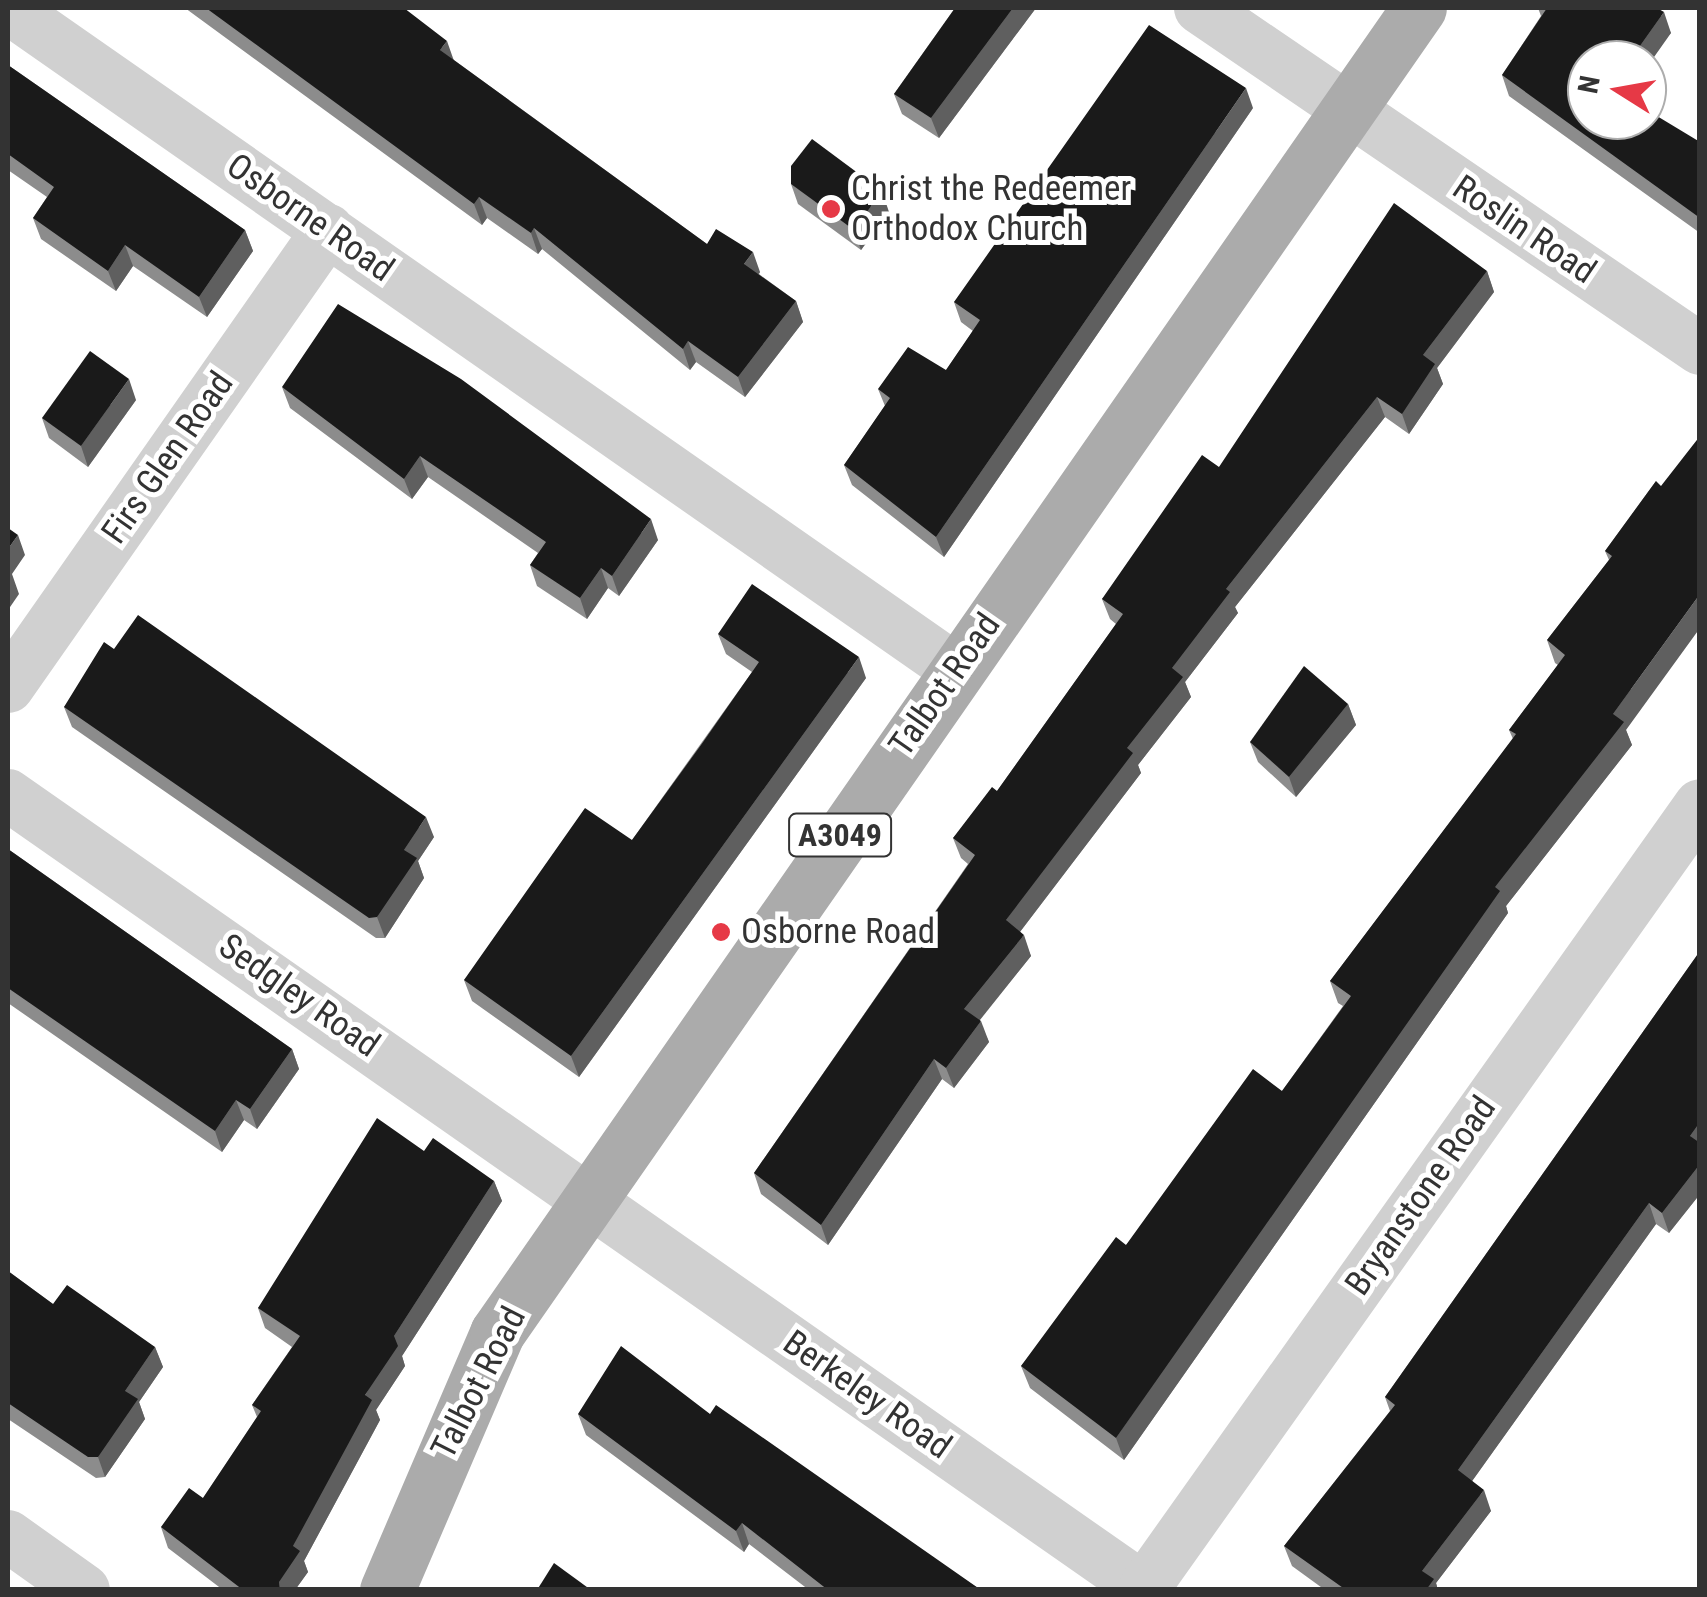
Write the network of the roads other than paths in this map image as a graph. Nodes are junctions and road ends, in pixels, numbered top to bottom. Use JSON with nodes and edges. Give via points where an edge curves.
{"nodes":[{"id":1,"x":8,"y":8,"type":"edge"},
{"id":2,"x":1200,"y":8,"type":"edge"},
{"id":3,"x":1419,"y":8,"type":"edge"},
{"id":4,"x":1349,"y":112,"type":"junction"},
{"id":5,"x":328,"y":230,"type":"junction"},
{"id":6,"x":1700,"y":348,"type":"edge"},
{"id":7,"x":955,"y":669,"type":"junction"},
{"id":8,"x":8,"y":686,"type":"edge"},
{"id":9,"x":8,"y":795,"type":"edge"},
{"id":10,"x":1700,"y":804,"type":"edge"},
{"id":11,"x":590,"y":1197,"type":"junction"},
{"id":12,"x":8,"y":1536,"type":"edge"},
{"id":13,"x":1145,"y":1589,"type":"edge"},
{"id":14,"x":84,"y":1590,"type":"edge"},
{"id":15,"x":386,"y":1590,"type":"edge"}],
"edges":[{"from":1,"to":5,"type":"street","name":"Osborne Road"},
{"from":2,"to":4,"type":"street","name":"Roslin Road"},
{"from":3,"to":4,"type":"main road","name":"Talbot Road","number":"A3049"},
{"from":4,"to":6,"type":"street","name":"Roslin Road"},
{"from":4,"to":7,"type":"main road","name":"Talbot Road","number":"A3049"},
{"from":5,"to":7,"type":"street","name":"Osborne Road"},
{"from":5,"to":8,"type":"street","name":"Firs Glen Road"},
{"from":7,"to":11,"type":"main road","name":"Talbot Road","number":"A3049"},
{"from":9,"to":11,"type":"street","name":"Sedgley Road"},
{"from":10,"to":13,"type":"street","name":"Bryanstone Road"},
{"from":11,"to":13,"type":"street","name":"Berkeley Road"},
{"from":11,"to":15,"type":"main road","name":"Talbot Road","number":"A3049","via":[[496,1334]]},
{"from":12,"to":14,"type":"street"}]}
